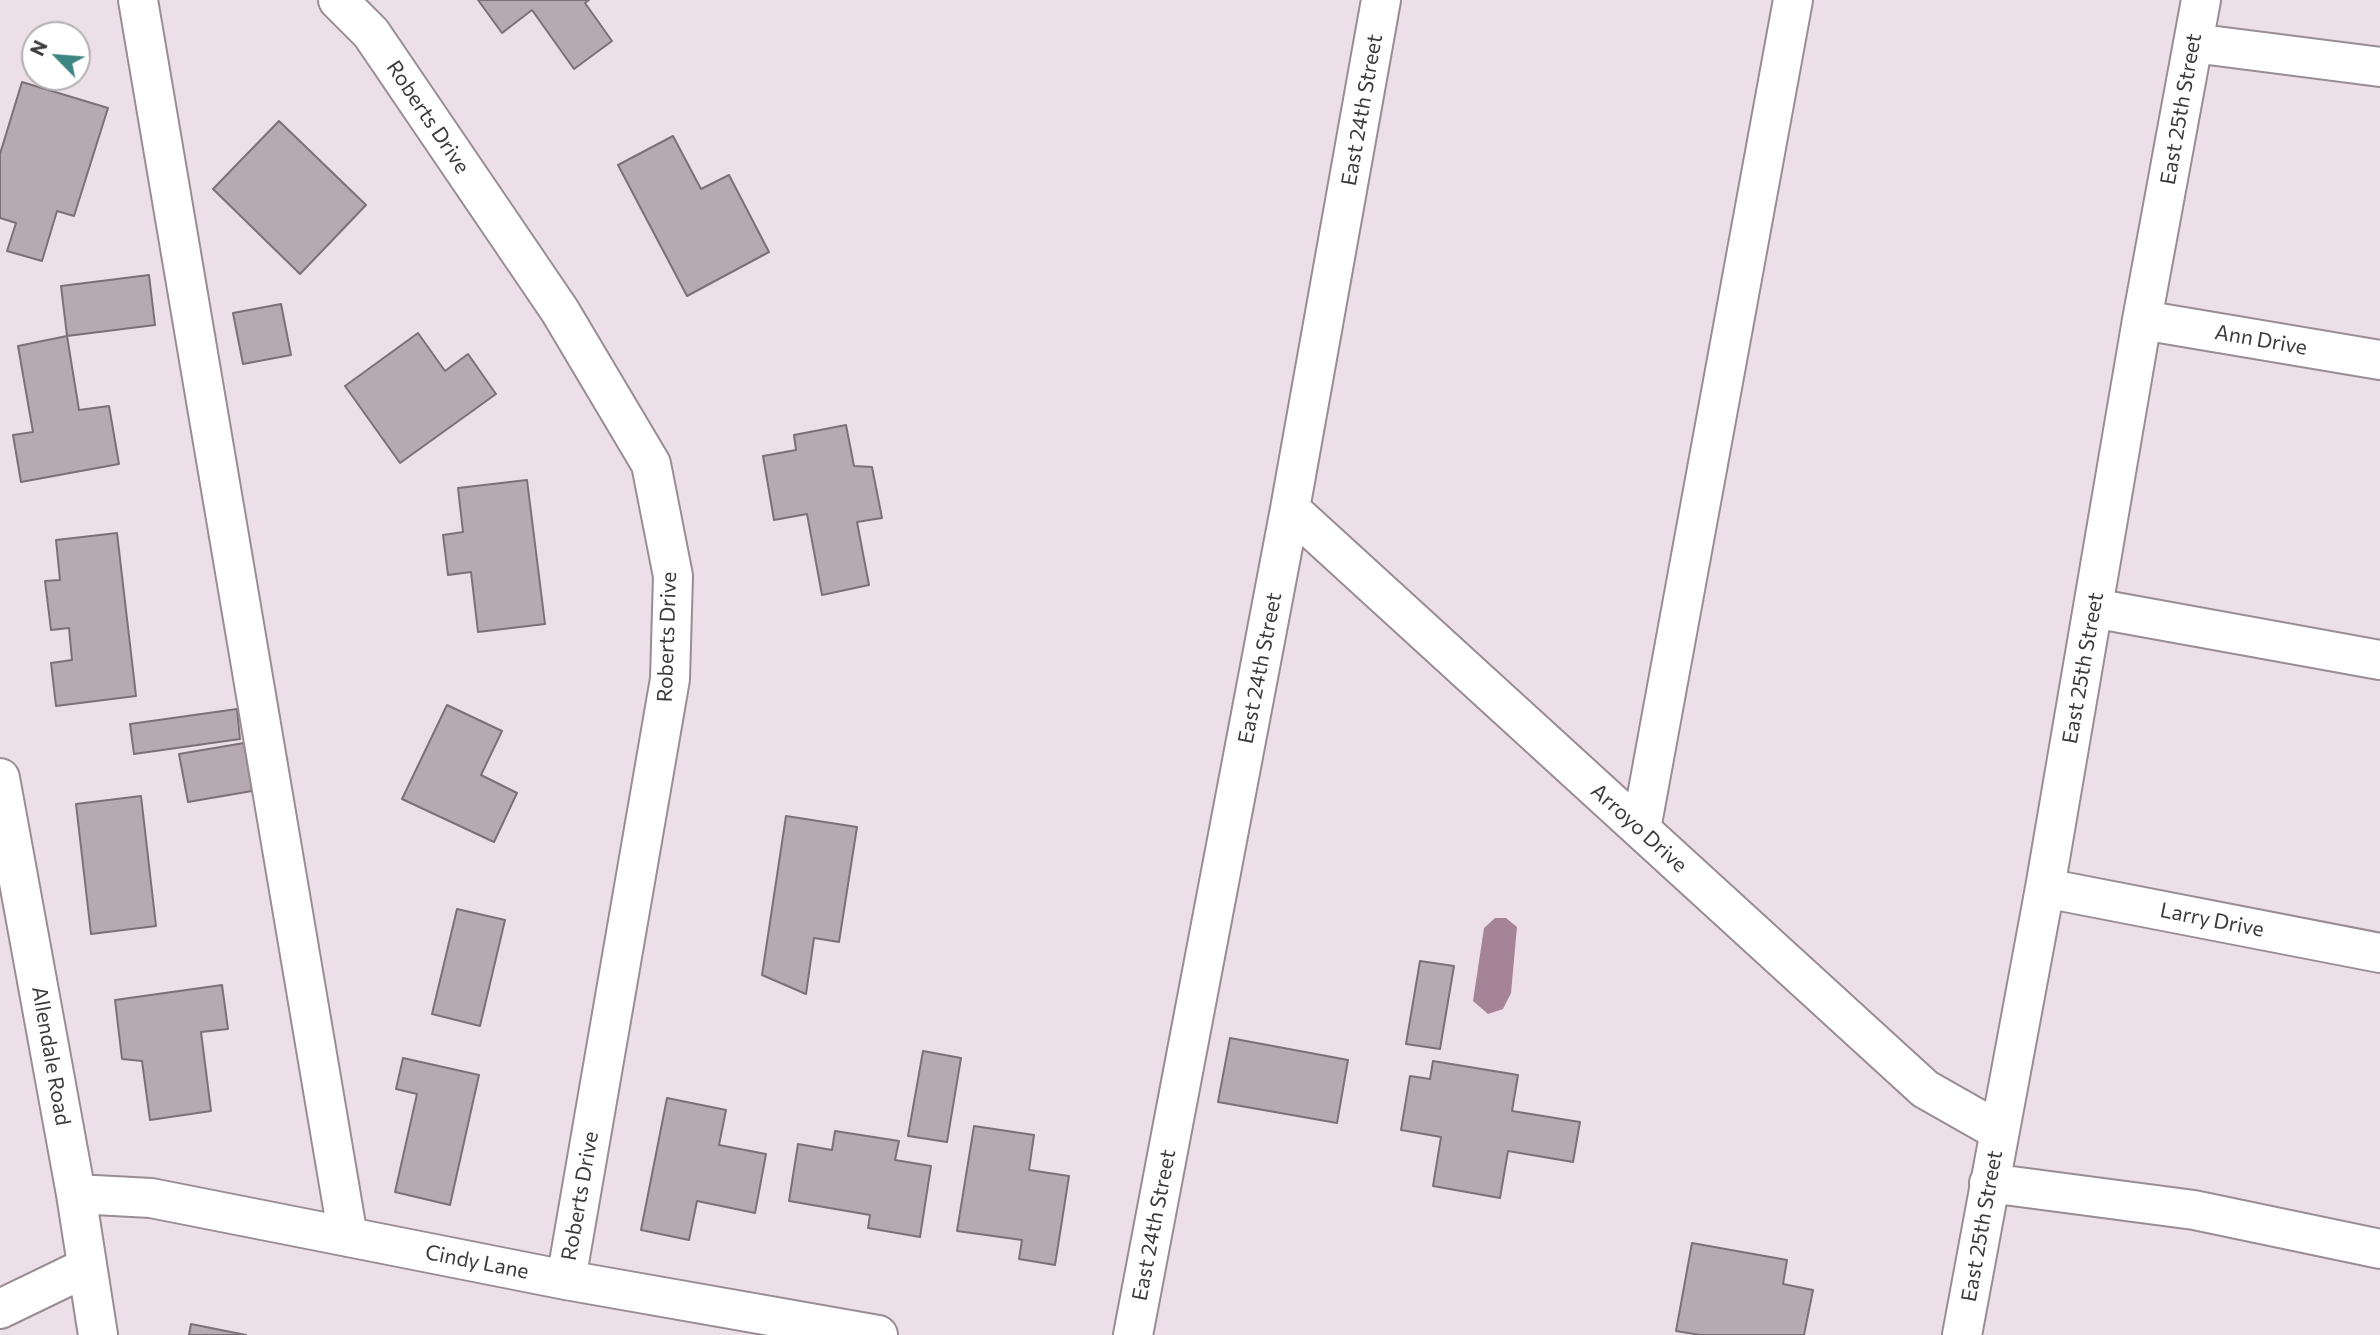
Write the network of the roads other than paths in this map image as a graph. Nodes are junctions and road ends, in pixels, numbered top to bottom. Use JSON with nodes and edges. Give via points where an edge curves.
{"nodes":[{"id":1,"x":138,"y":0,"type":"edge"},
{"id":2,"x":338,"y":0,"type":"edge"},
{"id":3,"x":1381,"y":0,"type":"edge"},
{"id":4,"x":1794,"y":0,"type":"edge"},
{"id":5,"x":2201,"y":0,"type":"edge"},
{"id":6,"x":2193,"y":43,"type":"junction"},
{"id":7,"x":2380,"y":67,"type":"edge"},
{"id":8,"x":2142,"y":320,"type":"junction"},
{"id":9,"x":2380,"y":360,"type":"edge"},
{"id":10,"x":1290,"y":509,"type":"junction"},
{"id":11,"x":2093,"y":608,"type":"junction"},
{"id":12,"x":2380,"y":660,"type":"edge"},
{"id":13,"x":0,"y":778,"type":"edge"},
{"id":14,"x":1641,"y":829,"type":"junction"},
{"id":15,"x":2045,"y":888,"type":"junction"},
{"id":16,"x":2380,"y":953,"type":"edge"},
{"id":17,"x":1999,"y":1131,"type":"junction"},
{"id":18,"x":1989,"y":1183,"type":"junction"},
{"id":19,"x":76,"y":1194,"type":"junction"},
{"id":20,"x":348,"y":1237,"type":"junction"},
{"id":21,"x":2380,"y":1249,"type":"edge"},
{"id":22,"x":88,"y":1267,"type":"junction"},
{"id":23,"x":566,"y":1280,"type":"junction"},
{"id":24,"x":0,"y":1309,"type":"edge"},
{"id":25,"x":98,"y":1335,"type":"edge"},
{"id":26,"x":878,"y":1335,"type":"edge"},
{"id":27,"x":1133,"y":1335,"type":"edge"},
{"id":28,"x":1962,"y":1335,"type":"edge"}],
"edges":[{"from":1,"to":20,"type":"street"},
{"from":2,"to":23,"type":"street","name":"Roberts Drive","via":[[371,33],[560,311],[651,464],[673,576],[670,679]]},
{"from":3,"to":10,"type":"street","name":"East 24th Street"},
{"from":4,"to":14,"type":"street"},
{"from":5,"to":6,"type":"street","name":"East 25th Street"},
{"from":6,"to":7,"type":"street"},
{"from":6,"to":8,"type":"street","name":"East 25th Street"},
{"from":8,"to":9,"type":"street","name":"Ann Drive"},
{"from":8,"to":11,"type":"street","name":"East 25th Street"},
{"from":10,"to":14,"type":"street","name":"Arroyo Drive"},
{"from":10,"to":27,"type":"street","name":"East 24th Street"},
{"from":11,"to":12,"type":"street"},
{"from":11,"to":15,"type":"street","name":"East 25th Street"},
{"from":13,"to":19,"type":"street","name":"Allendale Road"},
{"from":14,"to":17,"type":"street","name":"Arroyo Drive","via":[[1925,1089]]},
{"from":15,"to":16,"type":"street","name":"Larry Drive"},
{"from":15,"to":17,"type":"street","name":"East 25th Street"},
{"from":17,"to":18,"type":"street","name":"East 25th Street"},
{"from":18,"to":21,"type":"street","via":[[2194,1210]]},
{"from":18,"to":28,"type":"street","name":"East 25th Street"},
{"from":19,"to":20,"type":"street","name":"Cindy Lane","via":[[151,1198]]},
{"from":19,"to":22,"type":"street","name":"Allendale Road"},
{"from":20,"to":23,"type":"street","name":"Cindy Lane"},
{"from":22,"to":24,"type":"street"},
{"from":22,"to":25,"type":"street","name":"Allendale Road"},
{"from":23,"to":26,"type":"street","name":"Cindy Lane"}]}
